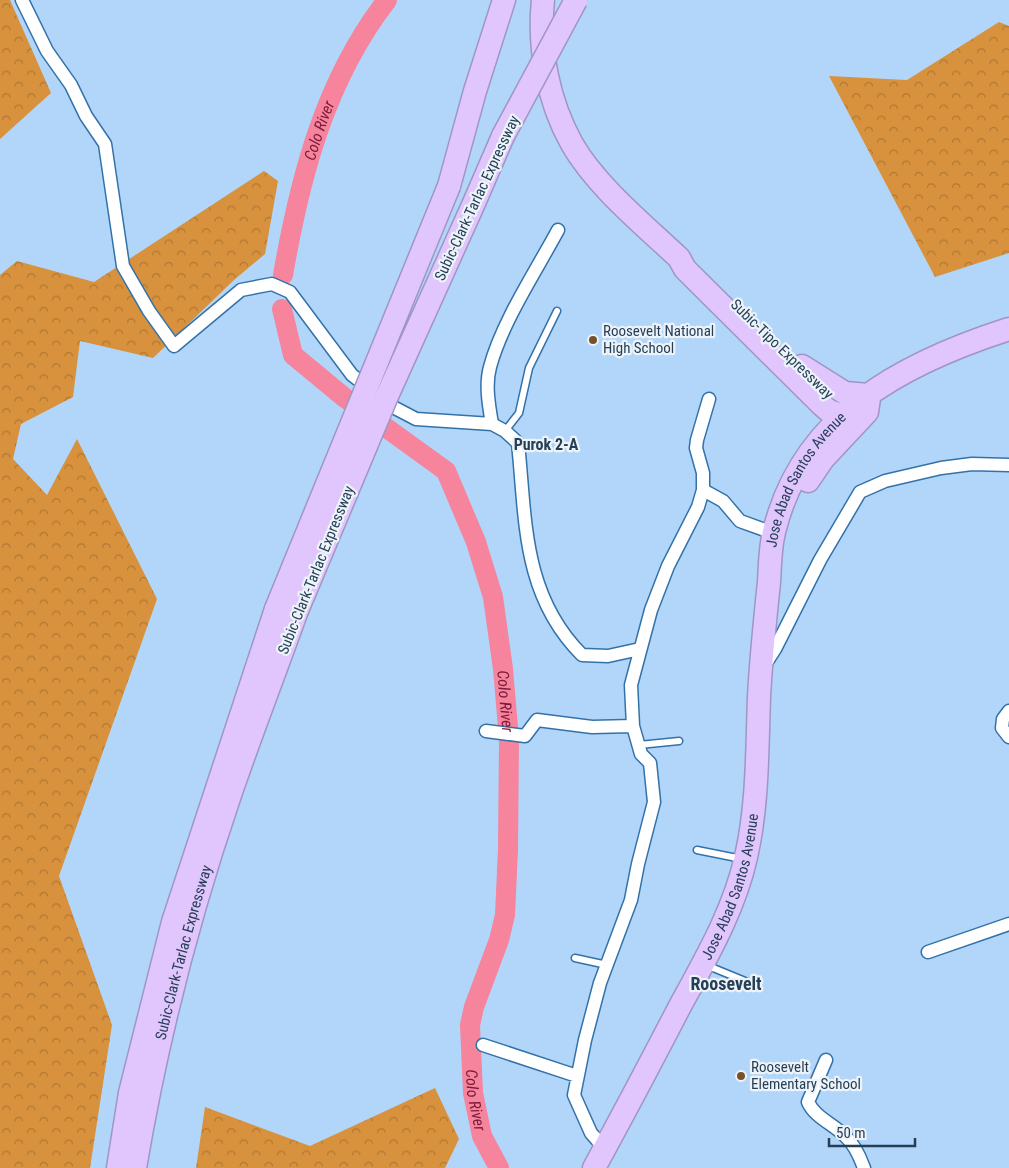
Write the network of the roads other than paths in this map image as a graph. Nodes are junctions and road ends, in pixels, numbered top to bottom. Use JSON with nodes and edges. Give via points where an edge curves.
{"nodes":[{"id":1,"x":22,"y":0,"type":"edge"},
{"id":2,"x":504,"y":0,"type":"edge"},
{"id":3,"x":543,"y":0,"type":"edge"},
{"id":4,"x":576,"y":0,"type":"edge"},
{"id":5,"x":558,"y":230,"type":"dead end"},
{"id":6,"x":557,"y":311,"type":"dead end"},
{"id":7,"x":1009,"y":329,"type":"edge"},
{"id":8,"x":797,"y":372,"type":"junction"},
{"id":9,"x":869,"y":395,"type":"junction"},
{"id":10,"x":709,"y":399,"type":"dead end"},
{"id":11,"x":842,"y":415,"type":"junction"},
{"id":12,"x":492,"y":424,"type":"junction"},
{"id":13,"x":505,"y":430,"type":"junction"},
{"id":14,"x":819,"y":451,"type":"junction"},
{"id":15,"x":1009,"y":465,"type":"edge"},
{"id":16,"x":703,"y":490,"type":"junction"},
{"id":17,"x":773,"y":534,"type":"junction"},
{"id":18,"x":769,"y":579,"type":"junction"},
{"id":19,"x":286,"y":611,"type":"junction"},
{"id":20,"x":640,"y":649,"type":"junction"},
{"id":21,"x":760,"y":671,"type":"junction"},
{"id":22,"x":1009,"y":711,"type":"edge"},
{"id":23,"x":633,"y":726,"type":"junction"},
{"id":24,"x":489,"y":731,"type":"dead end"},
{"id":25,"x":1009,"y":737,"type":"edge"},
{"id":26,"x":679,"y":741,"type":"dead end"},
{"id":27,"x":638,"y":745,"type":"junction"},
{"id":28,"x":697,"y":850,"type":"dead end"},
{"id":29,"x":746,"y":860,"type":"junction"},
{"id":30,"x":1009,"y":924,"type":"edge"},
{"id":31,"x":928,"y":952,"type":"dead end"},
{"id":32,"x":575,"y":958,"type":"dead end"},
{"id":33,"x":703,"y":964,"type":"junction"},
{"id":34,"x":607,"y":965,"type":"junction"},
{"id":35,"x":745,"y":981,"type":"dead end"},
{"id":36,"x":483,"y":1045,"type":"dead end"},
{"id":37,"x":826,"y":1060,"type":"dead end"},
{"id":38,"x":577,"y":1076,"type":"junction"},
{"id":39,"x":600,"y":1158,"type":"edge"},
{"id":40,"x":118,"y":1168,"type":"edge"},
{"id":41,"x":135,"y":1168,"type":"edge"},
{"id":42,"x":864,"y":1168,"type":"edge"}],
"edges":[{"from":1,"to":12,"type":"street","via":[[47,52],[71,85],[105,144],[123,266],[174,346],[241,290],[272,284],[290,292],[352,375],[395,408],[416,419]]},
{"from":2,"to":19,"type":"highway","name":"Subic-Clark-Tarlac Expressway","bridge":true,"via":[[449,186]]},
{"from":3,"to":8,"type":"highway","name":"Subic-Tipo Expressway","via":[[544,63],[560,121],[573,146],[615,198],[680,258],[690,263]]},
{"from":4,"to":19,"type":"highway","name":"Subic-Clark-Tarlac Expressway","bridge":true,"via":[[503,136],[387,396]]},
{"from":5,"to":12,"type":"street","via":[[502,336],[489,368],[488,397]]},
{"from":6,"to":13,"type":"lane","via":[[529,368],[519,413]]},
{"from":7,"to":9,"type":"highway","name":"Jose Abad Santos Avenue","via":[[924,362],[892,378]]},
{"from":8,"to":9,"type":"highway","via":[[845,393]]},
{"from":8,"to":11,"type":"highway","name":"Subic-Tipo Expressway","via":[[838,404]]},
{"from":8,"to":14,"type":"highway","via":[[816,424]]},
{"from":9,"to":11,"type":"highway","name":"Jose Abad Santos Avenue"},
{"from":9,"to":14,"type":"highway","name":"Jose Abad Santos Avenue","via":[[866,412]]},
{"from":10,"to":16,"type":"street","via":[[696,440]]},
{"from":11,"to":14,"type":"highway","via":[[839,431]]},
{"from":12,"to":13,"type":"street"},
{"from":13,"to":20,"type":"street","via":[[518,443],[525,530],[532,569],[559,627],[582,655],[608,656]]},
{"from":14,"to":17,"type":"highway","name":"Jose Abad Santos Avenue","via":[[784,497]]},
{"from":14,"to":18,"type":"highway","name":"Jose Abad Santos Avenue","via":[[794,507]]},
{"from":15,"to":21,"type":"street","via":[[972,464],[941,468],[884,481],[860,492]]},
{"from":16,"to":17,"type":"street","via":[[722,501],[740,521]]},
{"from":16,"to":20,"type":"street","via":[[698,507],[668,566]]},
{"from":17,"to":18,"type":"highway","name":"Jose Abad Santos Avenue"},
{"from":18,"to":21,"type":"highway","name":"Jose Abad Santos Avenue"},
{"from":19,"to":40,"type":"highway","name":"Subic-Clark-Tarlac Expressway","via":[[173,922],[130,1094]]},
{"from":19,"to":41,"type":"highway","name":"Subic-Clark-Tarlac Expressway","via":[[191,922],[148,1089]]},
{"from":20,"to":23,"type":"street","via":[[631,685]]},
{"from":21,"to":29,"type":"highway","name":"Jose Abad Santos Avenue","via":[[756,794]]},
{"from":22,"to":25,"type":"street","via":[[1003,718],[1002,728]]},
{"from":23,"to":24,"type":"street","via":[[592,727],[537,720],[525,736]]},
{"from":23,"to":27,"type":"street"},
{"from":26,"to":27,"type":"lane"},
{"from":27,"to":34,"type":"street","via":[[650,763],[654,802],[631,900]]},
{"from":28,"to":29,"type":"lane"},
{"from":29,"to":33,"type":"highway","name":"Jose Abad Santos Avenue","via":[[732,902]]},
{"from":30,"to":31,"type":"street"},
{"from":32,"to":34,"type":"lane"},
{"from":33,"to":35,"type":"lane"},
{"from":33,"to":39,"type":"highway","name":"Jose Abad Santos Avenue"},
{"from":34,"to":38,"type":"street"},
{"from":36,"to":38,"type":"street"},
{"from":37,"to":42,"type":"street","via":[[808,1102],[817,1115],[847,1137]]},
{"from":38,"to":39,"type":"street","via":[[574,1095]]}]}
